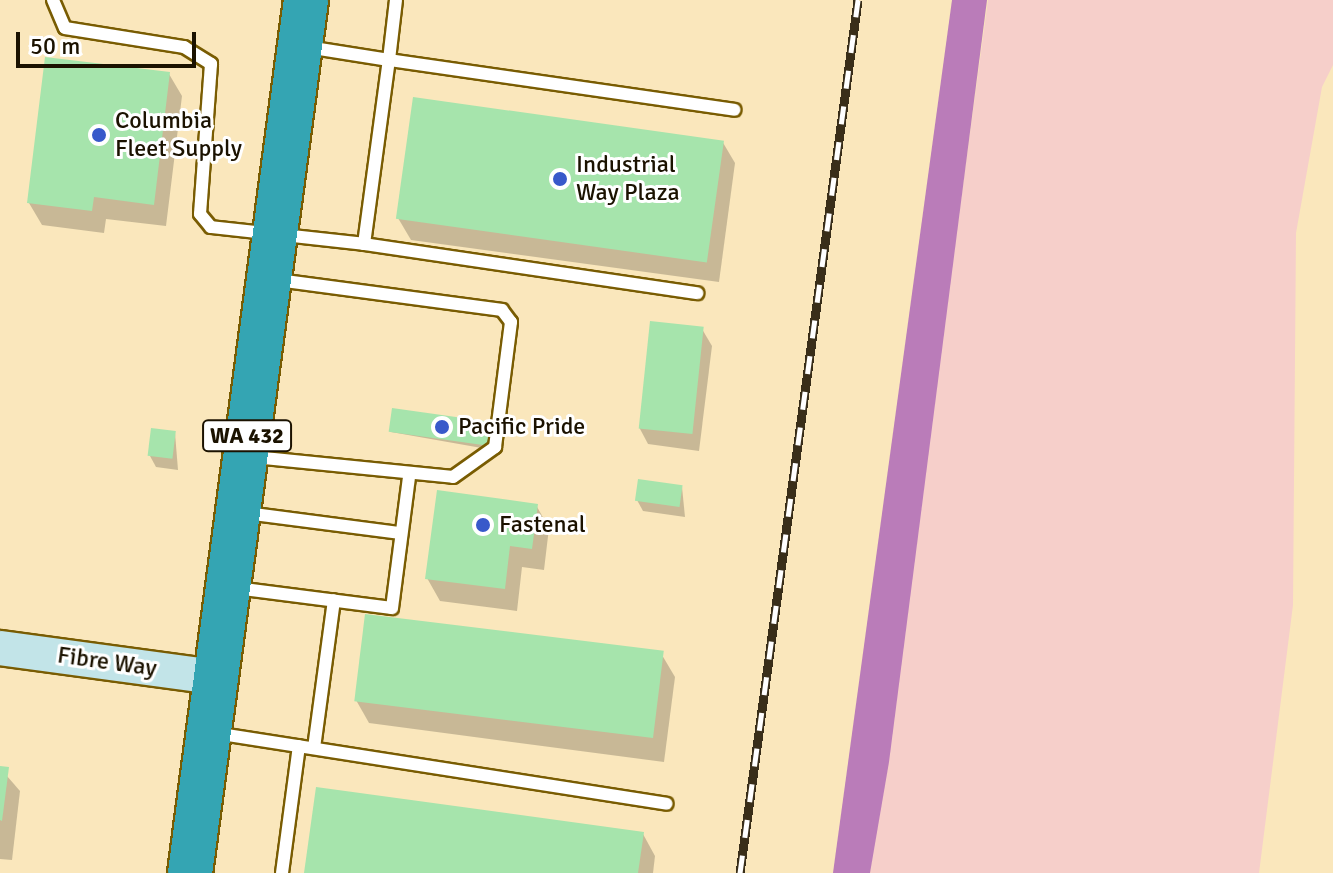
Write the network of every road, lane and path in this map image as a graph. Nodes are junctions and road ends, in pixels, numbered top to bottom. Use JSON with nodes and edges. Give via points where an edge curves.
{"nodes":[{"id":1,"x":53,"y":0,"type":"edge"},
{"id":2,"x":306,"y":0,"type":"edge"},
{"id":3,"x":396,"y":0,"type":"edge"},
{"id":4,"x":300,"y":46,"type":"junction"},
{"id":5,"x":389,"y":60,"type":"junction"},
{"id":6,"x":734,"y":110,"type":"dead end"},
{"id":7,"x":274,"y":235,"type":"junction"},
{"id":8,"x":364,"y":244,"type":"junction"},
{"id":9,"x":268,"y":279,"type":"junction"},
{"id":10,"x":697,"y":293,"type":"dead end"},
{"id":11,"x":245,"y":456,"type":"junction"},
{"id":12,"x":409,"y":477,"type":"junction"},
{"id":13,"x":237,"y":512,"type":"junction"},
{"id":14,"x":401,"y":533,"type":"junction"},
{"id":15,"x":227,"y":587,"type":"junction"},
{"id":16,"x":334,"y":600,"type":"junction"},
{"id":17,"x":0,"y":648,"type":"edge"},
{"id":18,"x":215,"y":677,"type":"junction"},
{"id":19,"x":208,"y":731,"type":"junction"},
{"id":20,"x":299,"y":746,"type":"junction"},
{"id":21,"x":314,"y":748,"type":"junction"},
{"id":22,"x":666,"y":804,"type":"dead end"},
{"id":23,"x":190,"y":873,"type":"edge"},
{"id":24,"x":282,"y":873,"type":"edge"}],
"edges":[{"from":1,"to":7,"type":"lane","via":[[65,28],[184,47],[211,64],[200,214],[211,227]]},
{"from":2,"to":4,"type":"highway","number":"WA 432"},
{"from":3,"to":5,"type":"lane"},
{"from":4,"to":5,"type":"lane"},
{"from":4,"to":7,"type":"highway","number":"WA 432"},
{"from":5,"to":6,"type":"lane"},
{"from":5,"to":8,"type":"lane"},
{"from":7,"to":8,"type":"lane"},
{"from":7,"to":9,"type":"highway","number":"WA 432"},
{"from":8,"to":10,"type":"lane"},
{"from":9,"to":11,"type":"highway","number":"WA 432"},
{"from":9,"to":12,"type":"lane","via":[[502,310],[511,322],[495,447],[453,477]]},
{"from":11,"to":12,"type":"lane"},
{"from":11,"to":13,"type":"highway","number":"WA 432"},
{"from":12,"to":14,"type":"lane"},
{"from":13,"to":14,"type":"lane"},
{"from":13,"to":15,"type":"highway","number":"WA 432"},
{"from":14,"to":16,"type":"lane","via":[[392,608]]},
{"from":15,"to":16,"type":"lane"},
{"from":15,"to":18,"type":"highway","number":"WA 432"},
{"from":16,"to":21,"type":"lane"},
{"from":17,"to":18,"type":"street","name":"Fibre Way"},
{"from":18,"to":19,"type":"highway","number":"WA 432"},
{"from":19,"to":20,"type":"lane"},
{"from":19,"to":23,"type":"highway","number":"WA 432"},
{"from":20,"to":21,"type":"lane"},
{"from":20,"to":24,"type":"lane"},
{"from":21,"to":22,"type":"lane"}]}
